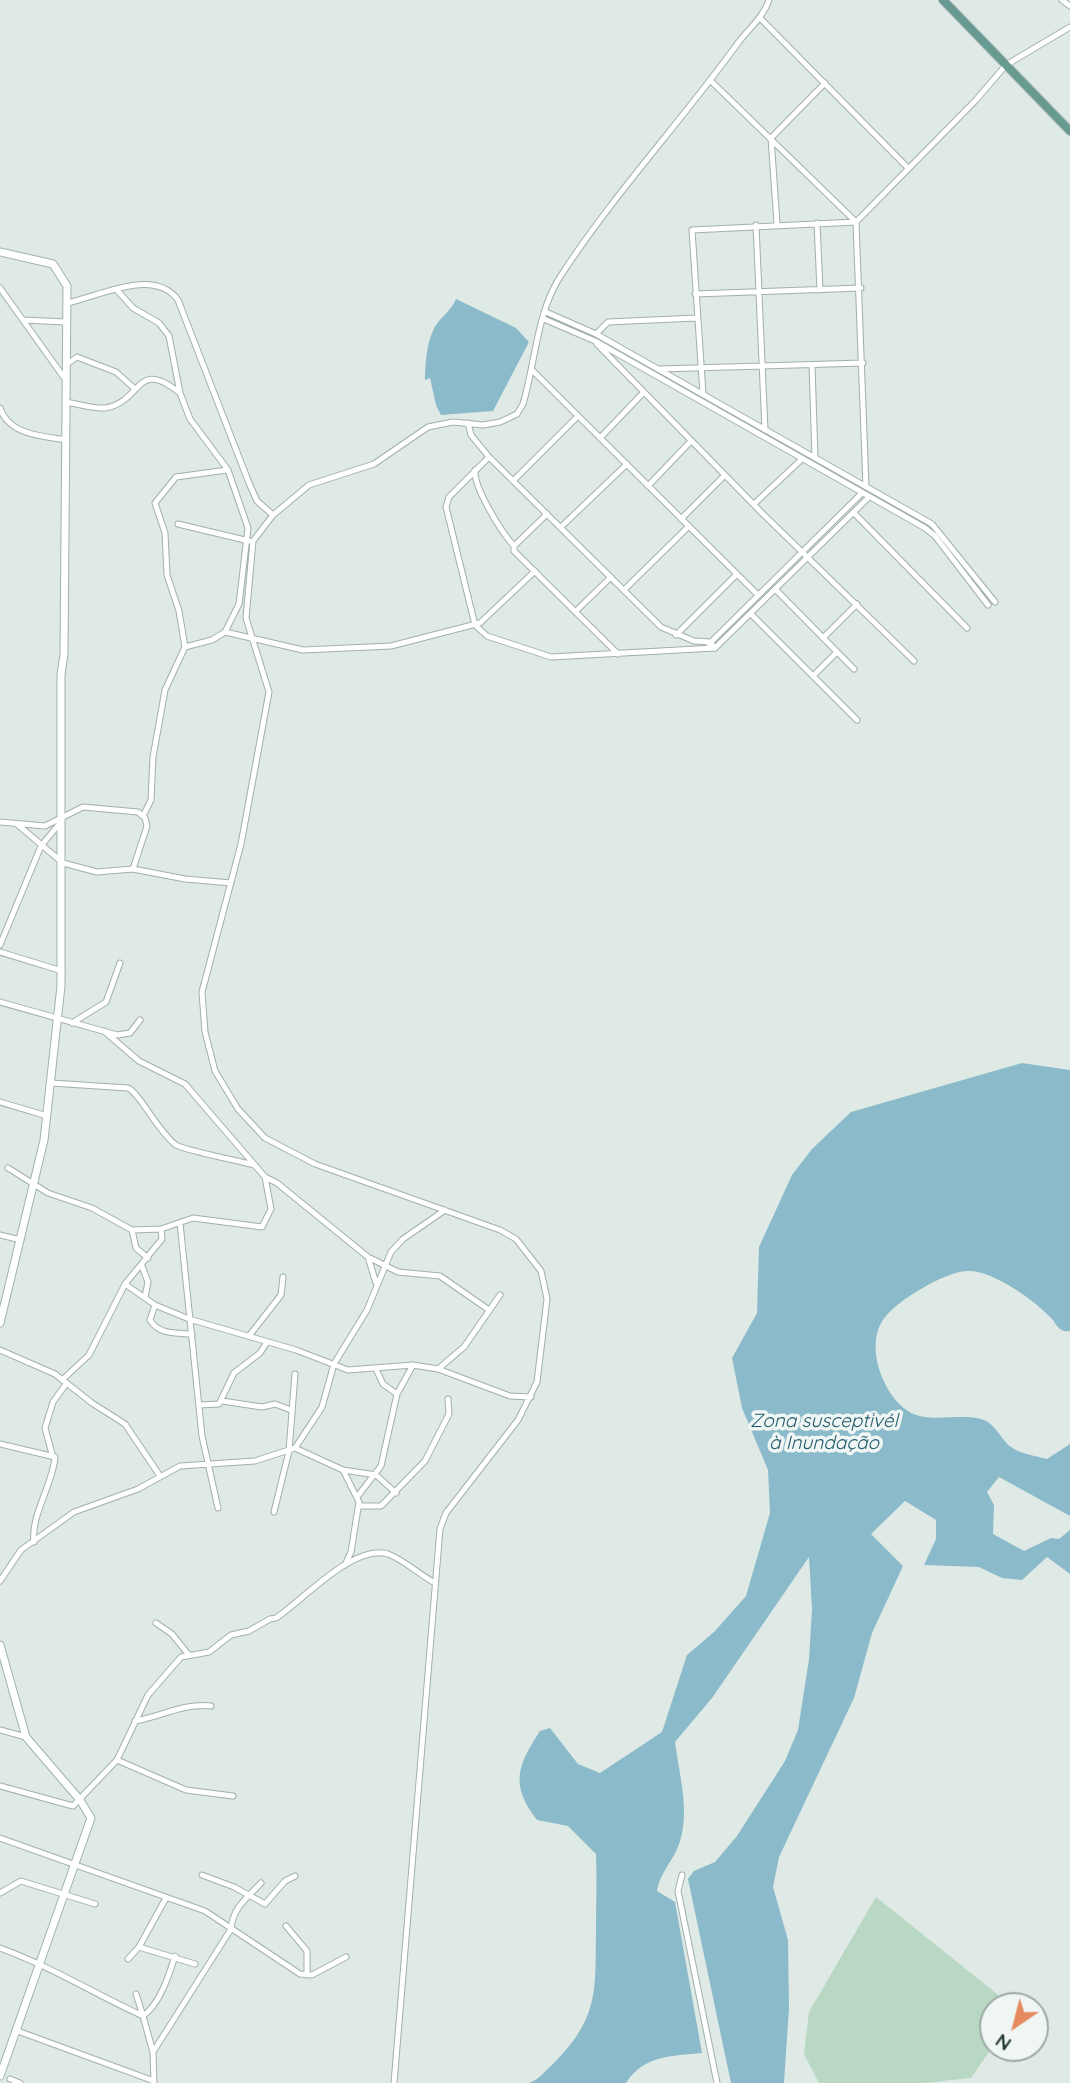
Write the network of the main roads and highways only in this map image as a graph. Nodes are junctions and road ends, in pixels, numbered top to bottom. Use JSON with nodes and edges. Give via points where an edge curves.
{"nodes":[{"id":1,"x":943,"y":0,"type":"edge"},
{"id":2,"x":1070,"y":131,"type":"edge"}],
"edges":[{"from":1,"to":2,"type":"main road"}]}
